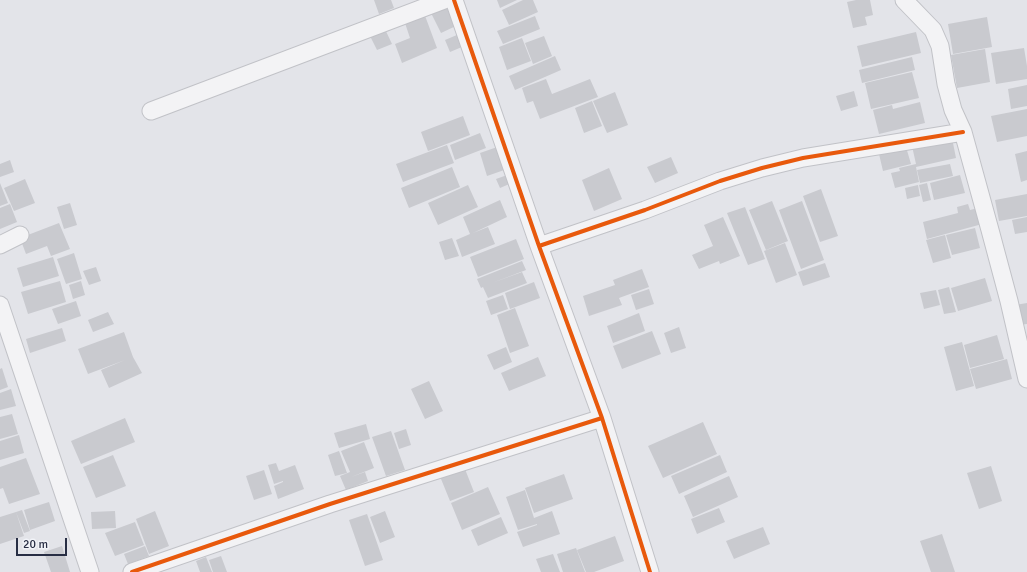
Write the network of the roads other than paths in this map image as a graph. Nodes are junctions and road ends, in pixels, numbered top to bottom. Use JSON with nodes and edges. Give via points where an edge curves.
{"nodes":[{"id":1,"x":444,"y":0,"type":"edge"},
{"id":2,"x":454,"y":0,"type":"edge"},
{"id":3,"x":904,"y":0,"type":"edge"},
{"id":4,"x":151,"y":111,"type":"dead end"},
{"id":5,"x":963,"y":132,"type":"junction"},
{"id":6,"x":20,"y":235,"type":"dead end"},
{"id":7,"x":0,"y":245,"type":"edge"},
{"id":8,"x":539,"y":246,"type":"junction"},
{"id":9,"x":0,"y":304,"type":"edge"},
{"id":10,"x":1027,"y":379,"type":"edge"},
{"id":11,"x":602,"y":418,"type":"junction"},
{"id":12,"x":90,"y":572,"type":"edge"},
{"id":13,"x":132,"y":572,"type":"edge"},
{"id":14,"x":650,"y":572,"type":"edge"}],
"edges":[{"from":1,"to":4,"type":"street"},
{"from":2,"to":8,"type":"street"},
{"from":3,"to":5,"type":"street","via":[[937,37],[953,110]]},
{"from":5,"to":8,"type":"street","via":[[803,158],[762,168]]},
{"from":5,"to":10,"type":"street","via":[[1009,301]]},
{"from":6,"to":7,"type":"street"},
{"from":8,"to":11,"type":"street"},
{"from":9,"to":12,"type":"street"},
{"from":11,"to":13,"type":"street","via":[[330,504]]},
{"from":11,"to":14,"type":"street"}]}
